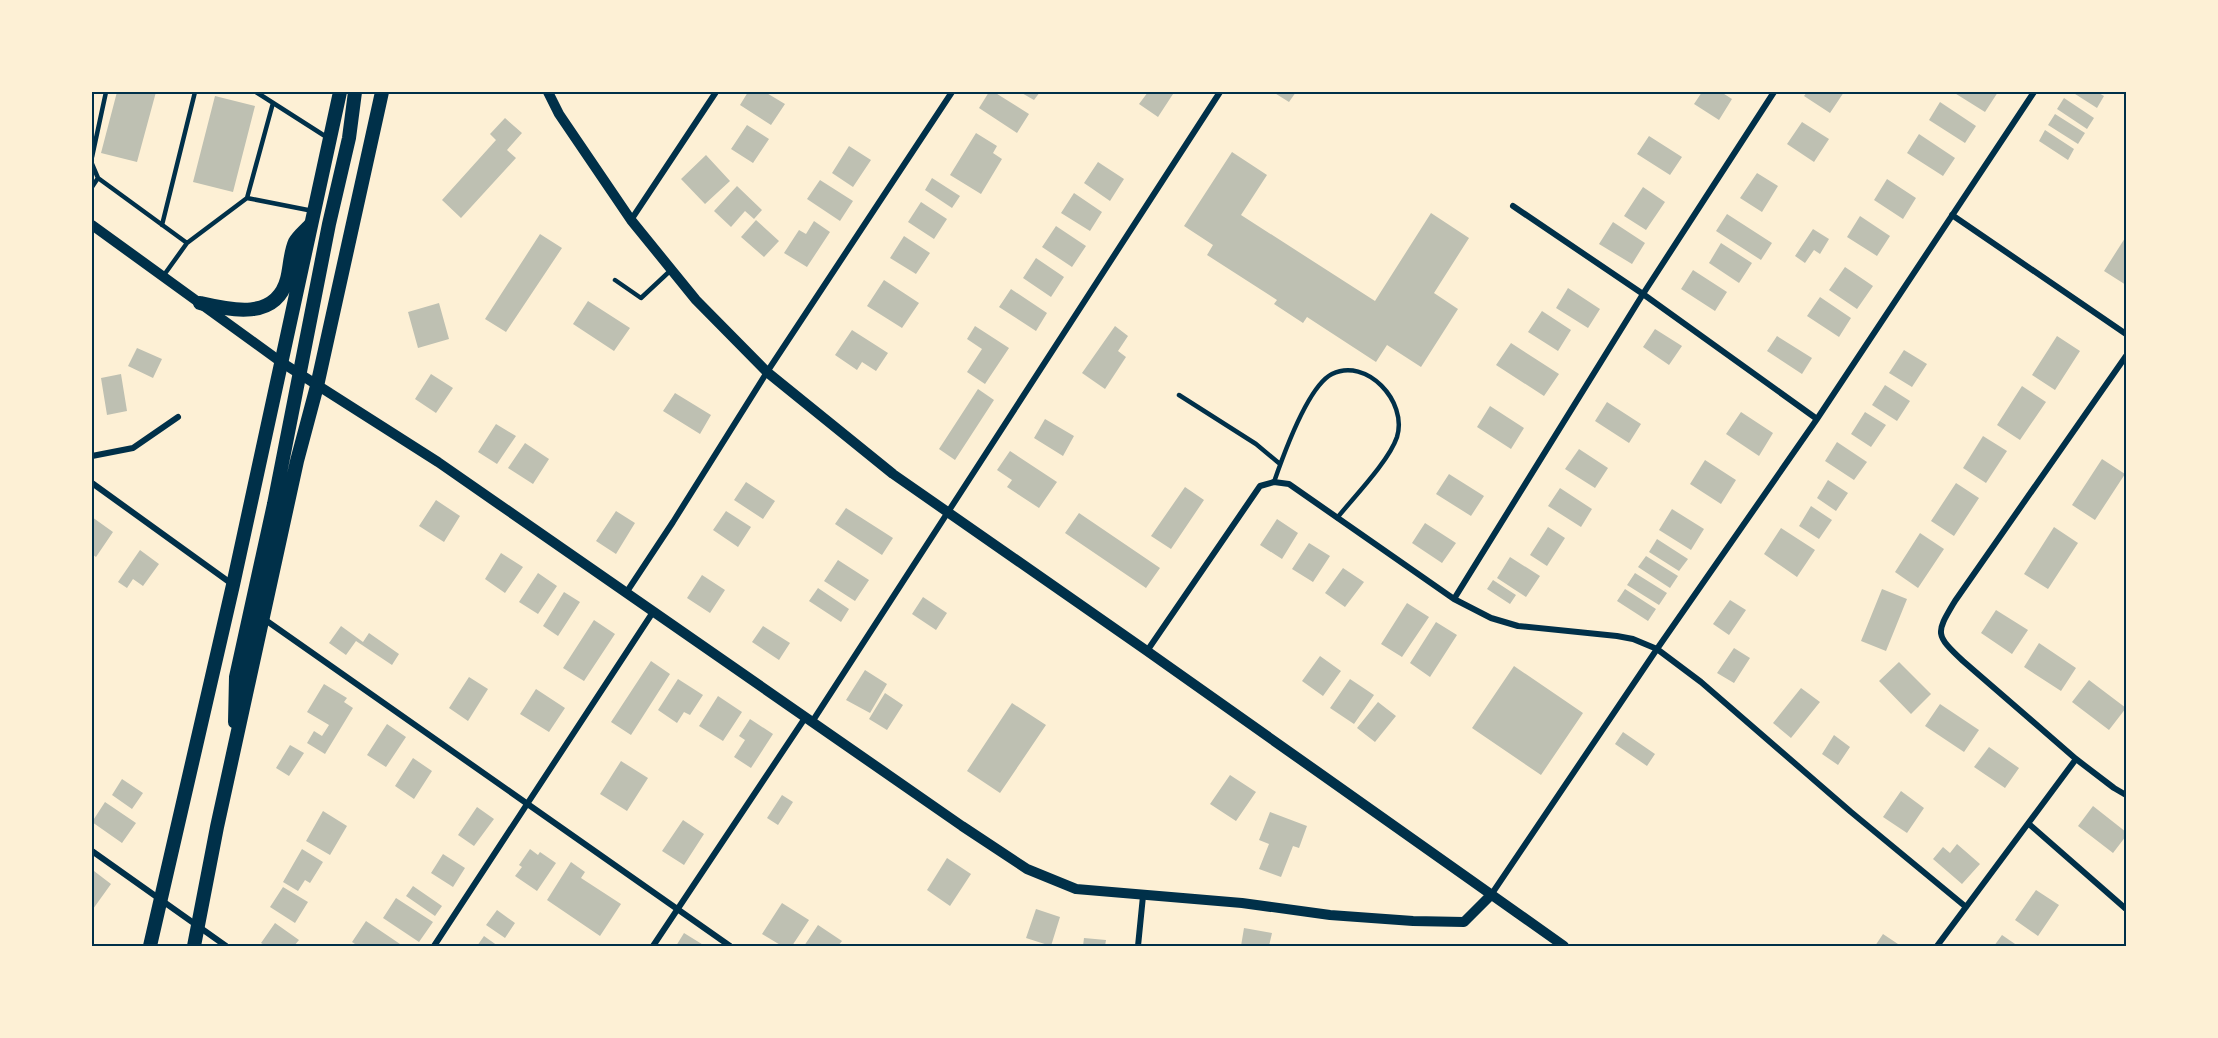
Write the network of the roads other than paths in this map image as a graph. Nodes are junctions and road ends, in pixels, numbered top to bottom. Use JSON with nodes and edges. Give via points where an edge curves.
{"nodes":[{"id":1,"x":106,"y":92,"type":"edge"},
{"id":2,"x":195,"y":92,"type":"edge"},
{"id":3,"x":256,"y":92,"type":"edge"},
{"id":4,"x":340,"y":92,"type":"edge"},
{"id":5,"x":355,"y":92,"type":"edge"},
{"id":6,"x":382,"y":92,"type":"edge"},
{"id":7,"x":548,"y":92,"type":"edge"},
{"id":8,"x":716,"y":92,"type":"edge"},
{"id":9,"x":952,"y":92,"type":"edge"},
{"id":10,"x":1220,"y":92,"type":"edge"},
{"id":11,"x":1774,"y":92,"type":"edge"},
{"id":12,"x":2034,"y":92,"type":"edge"},
{"id":13,"x":273,"y":103,"type":"junction"},
{"id":14,"x":330,"y":140,"type":"junction"},
{"id":15,"x":92,"y":157,"type":"edge"},
{"id":16,"x":92,"y":164,"type":"edge"},
{"id":17,"x":98,"y":178,"type":"junction"},
{"id":18,"x":92,"y":187,"type":"edge"},
{"id":19,"x":247,"y":198,"type":"junction"},
{"id":20,"x":1513,"y":206,"type":"dead end"},
{"id":21,"x":1952,"y":214,"type":"junction"},
{"id":22,"x":313,"y":217,"type":"junction"},
{"id":23,"x":631,"y":220,"type":"junction"},
{"id":24,"x":92,"y":225,"type":"edge"},
{"id":25,"x":162,"y":225,"type":"junction"},
{"id":26,"x":187,"y":243,"type":"junction"},
{"id":27,"x":671,"y":270,"type":"junction"},
{"id":28,"x":162,"y":277,"type":"junction"},
{"id":29,"x":615,"y":280,"type":"dead end"},
{"id":30,"x":1643,"y":294,"type":"junction"},
{"id":31,"x":200,"y":303,"type":"junction"},
{"id":32,"x":2127,"y":334,"type":"edge"},
{"id":33,"x":2127,"y":357,"type":"edge"},
{"id":34,"x":281,"y":362,"type":"junction"},
{"id":35,"x":766,"y":372,"type":"junction"},
{"id":36,"x":300,"y":375,"type":"junction"},
{"id":37,"x":317,"y":386,"type":"junction"},
{"id":38,"x":1179,"y":395,"type":"dead end"},
{"id":39,"x":178,"y":417,"type":"dead end"},
{"id":40,"x":1817,"y":419,"type":"junction"},
{"id":41,"x":92,"y":456,"type":"edge"},
{"id":42,"x":1280,"y":464,"type":"junction"},
{"id":43,"x":1274,"y":482,"type":"junction"},
{"id":44,"x":92,"y":483,"type":"edge"},
{"id":45,"x":948,"y":512,"type":"junction"},
{"id":46,"x":1337,"y":518,"type":"junction"},
{"id":47,"x":233,"y":585,"type":"junction"},
{"id":48,"x":626,"y":593,"type":"junction"},
{"id":49,"x":1454,"y":600,"type":"junction"},
{"id":50,"x":653,"y":612,"type":"junction"},
{"id":51,"x":264,"y":619,"type":"junction"},
{"id":52,"x":1657,"y":650,"type":"junction"},
{"id":53,"x":1147,"y":651,"type":"junction"},
{"id":54,"x":808,"y":720,"type":"junction"},
{"id":55,"x":233,"y":756,"type":"junction"},
{"id":56,"x":2076,"y":759,"type":"junction"},
{"id":57,"x":2127,"y":795,"type":"edge"},
{"id":58,"x":527,"y":804,"type":"junction"},
{"id":59,"x":2029,"y":824,"type":"junction"},
{"id":60,"x":92,"y":851,"type":"edge"},
{"id":61,"x":1491,"y":894,"type":"junction"},
{"id":62,"x":1143,"y":896,"type":"junction"},
{"id":63,"x":161,"y":900,"type":"junction"},
{"id":64,"x":1966,"y":907,"type":"junction"},
{"id":65,"x":2127,"y":909,"type":"edge"},
{"id":66,"x":678,"y":910,"type":"junction"},
{"id":67,"x":199,"y":926,"type":"junction"},
{"id":68,"x":150,"y":946,"type":"edge"},
{"id":69,"x":194,"y":946,"type":"edge"},
{"id":70,"x":226,"y":946,"type":"edge"},
{"id":71,"x":434,"y":946,"type":"edge"},
{"id":72,"x":654,"y":946,"type":"edge"},
{"id":73,"x":729,"y":946,"type":"edge"},
{"id":74,"x":1138,"y":946,"type":"edge"},
{"id":75,"x":1564,"y":946,"type":"edge"},
{"id":76,"x":1937,"y":946,"type":"edge"}],
"edges":[{"from":1,"to":15,"type":"lane"},
{"from":2,"to":25,"type":"lane"},
{"from":3,"to":13,"type":"lane"},
{"from":4,"to":14,"type":"highway"},
{"from":5,"to":36,"type":"highway"},
{"from":6,"to":37,"type":"highway"},
{"from":7,"to":23,"type":"street"},
{"from":8,"to":23,"type":"street"},
{"from":9,"to":35,"type":"street"},
{"from":10,"to":45,"type":"street"},
{"from":11,"to":30,"type":"street"},
{"from":12,"to":21,"type":"street"},
{"from":13,"to":14,"type":"lane"},
{"from":13,"to":19,"type":"lane"},
{"from":14,"to":22,"type":"highway"},
{"from":16,"to":17,"type":"lane"},
{"from":17,"to":18,"type":"lane"},
{"from":17,"to":25,"type":"lane"},
{"from":19,"to":22,"type":"lane"},
{"from":19,"to":26,"type":"lane"},
{"from":20,"to":30,"type":"street"},
{"from":21,"to":32,"type":"street"},
{"from":21,"to":40,"type":"street"},
{"from":22,"to":31,"type":"highway","via":[[295,243],[287,282],[270,304],[243,311]]},
{"from":22,"to":34,"type":"highway"},
{"from":23,"to":27,"type":"street"},
{"from":24,"to":28,"type":"street"},
{"from":25,"to":26,"type":"lane"},
{"from":26,"to":28,"type":"lane"},
{"from":27,"to":29,"type":"lane","via":[[641,298]]},
{"from":27,"to":35,"type":"street"},
{"from":28,"to":31,"type":"street"},
{"from":30,"to":40,"type":"street"},
{"from":30,"to":49,"type":"street"},
{"from":31,"to":34,"type":"street"},
{"from":33,"to":56,"type":"street","via":[[1955,601],[1940,632],[1946,645],[1963,661]]},
{"from":34,"to":36,"type":"street"},
{"from":34,"to":47,"type":"highway"},
{"from":35,"to":45,"type":"street","via":[[852,443]]},
{"from":35,"to":48,"type":"street"},
{"from":36,"to":37,"type":"street"},
{"from":36,"to":55,"type":"highway","via":[[236,677]]},
{"from":37,"to":48,"type":"street","via":[[438,462]]},
{"from":37,"to":51,"type":"highway"},
{"from":38,"to":42,"type":"lane"},
{"from":39,"to":41,"type":"street","via":[[133,448]]},
{"from":40,"to":52,"type":"street"},
{"from":42,"to":43,"type":"lane"},
{"from":42,"to":46,"type":"lane","via":[[1318,386],[1331,374],[1345,370],[1360,373],[1387,389],[1399,425],[1396,439]]},
{"from":43,"to":46,"type":"street","via":[[1289,484]]},
{"from":43,"to":53,"type":"street","via":[[1260,486]]},
{"from":44,"to":47,"type":"street"},
{"from":45,"to":53,"type":"street"},
{"from":45,"to":54,"type":"street"},
{"from":46,"to":49,"type":"street"},
{"from":47,"to":63,"type":"highway"},
{"from":48,"to":50,"type":"street"},
{"from":49,"to":52,"type":"street","via":[[1518,626],[1617,636]]},
{"from":50,"to":54,"type":"street"},
{"from":50,"to":58,"type":"street"},
{"from":51,"to":55,"type":"highway"},
{"from":51,"to":58,"type":"street"},
{"from":52,"to":61,"type":"street"},
{"from":52,"to":64,"type":"street","via":[[1701,682]]},
{"from":53,"to":61,"type":"street"},
{"from":54,"to":62,"type":"street","via":[[1027,869],[1076,889]]},
{"from":54,"to":66,"type":"street"},
{"from":55,"to":67,"type":"highway"},
{"from":56,"to":57,"type":"street"},
{"from":56,"to":59,"type":"street"},
{"from":58,"to":66,"type":"street"},
{"from":58,"to":71,"type":"street"},
{"from":59,"to":64,"type":"street"},
{"from":59,"to":65,"type":"street"},
{"from":60,"to":63,"type":"street"},
{"from":61,"to":62,"type":"street","via":[[1464,922],[1330,915],[1242,903]]},
{"from":61,"to":75,"type":"street"},
{"from":62,"to":74,"type":"street"},
{"from":63,"to":67,"type":"street"},
{"from":63,"to":68,"type":"highway"},
{"from":64,"to":76,"type":"street"},
{"from":66,"to":72,"type":"street"},
{"from":66,"to":73,"type":"street"},
{"from":67,"to":69,"type":"highway"},
{"from":67,"to":70,"type":"street"}]}
